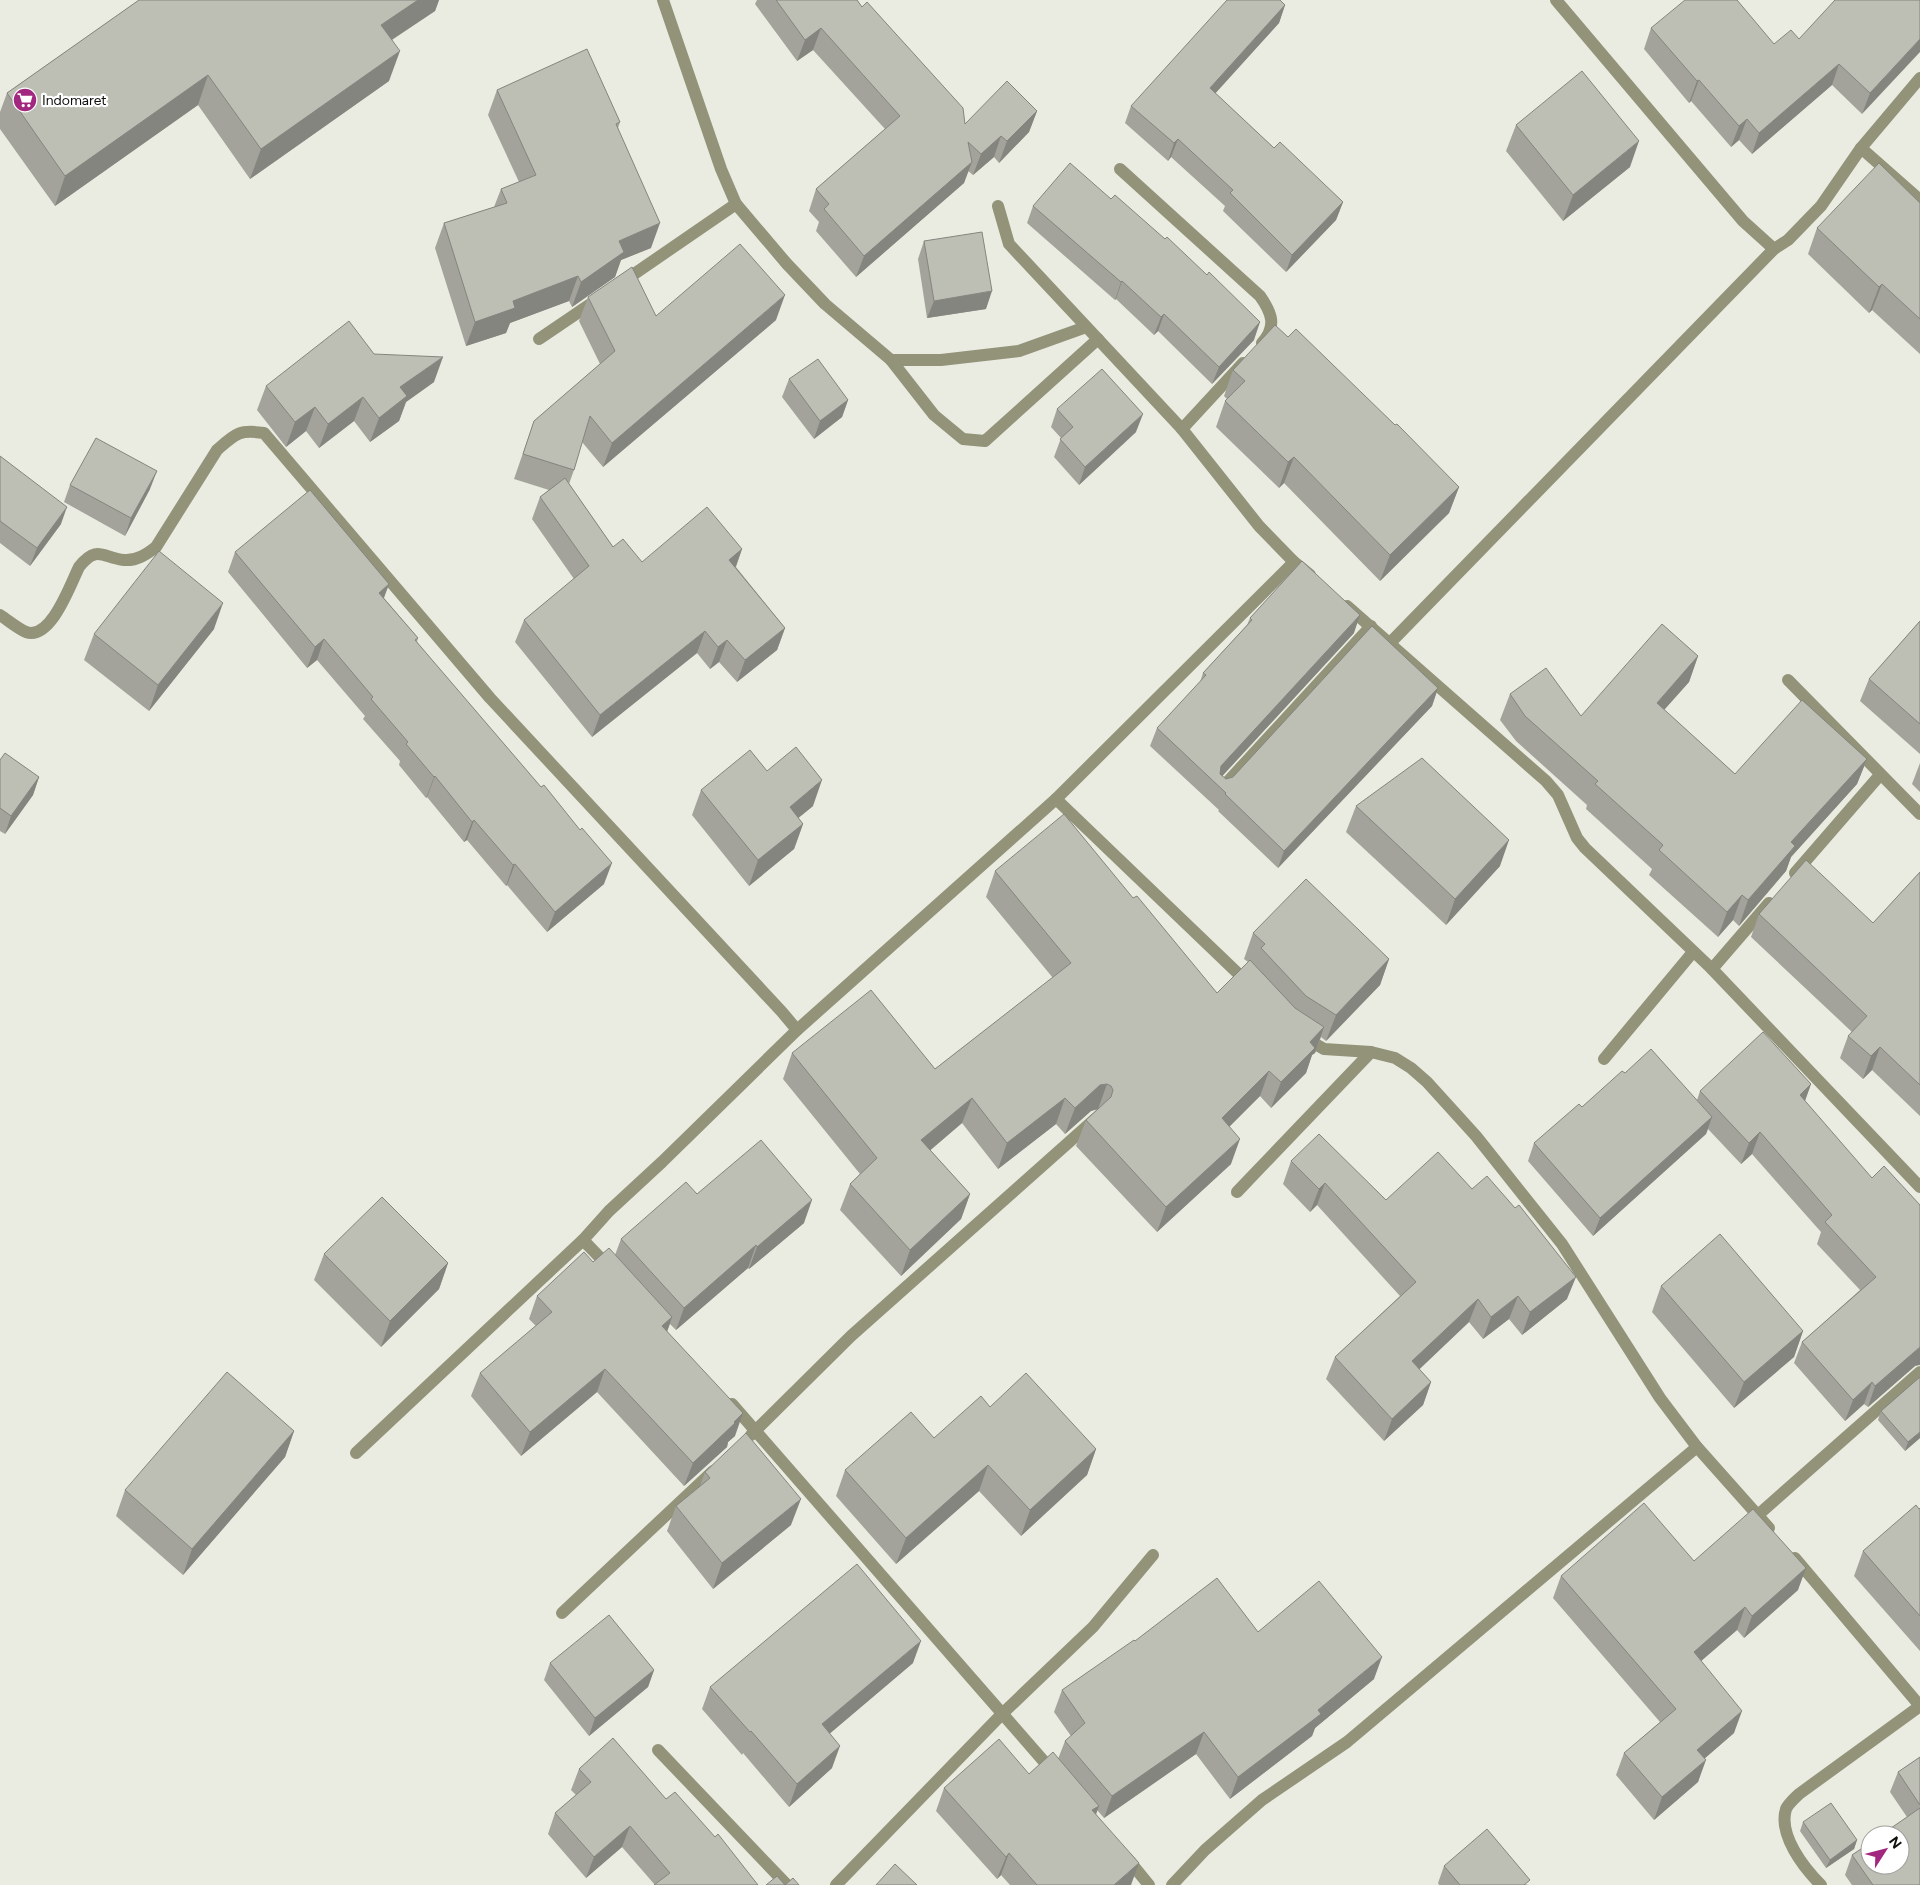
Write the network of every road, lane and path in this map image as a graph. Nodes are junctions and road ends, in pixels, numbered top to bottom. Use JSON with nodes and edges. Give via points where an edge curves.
{"nodes":[{"id":1,"x":663,"y":0,"type":"edge"},
{"id":2,"x":1556,"y":0,"type":"edge"},
{"id":3,"x":1920,"y":78,"type":"edge"},
{"id":4,"x":1861,"y":148,"type":"junction"},
{"id":5,"x":1120,"y":169,"type":"dead end"},
{"id":6,"x":1920,"y":200,"type":"edge"},
{"id":7,"x":736,"y":204,"type":"junction"},
{"id":8,"x":998,"y":206,"type":"dead end"},
{"id":9,"x":1774,"y":249,"type":"junction"},
{"id":10,"x":1086,"y":327,"type":"junction"},
{"id":11,"x":538,"y":339,"type":"dead end"},
{"id":12,"x":1098,"y":339,"type":"junction"},
{"id":13,"x":891,"y":360,"type":"junction"},
{"id":14,"x":1182,"y":429,"type":"junction"},
{"id":15,"x":1294,"y":562,"type":"junction"},
{"id":16,"x":1322,"y":585,"type":"edge"},
{"id":17,"x":1336,"y":596,"type":"edge"},
{"id":18,"x":0,"y":615,"type":"edge"},
{"id":19,"x":1371,"y":626,"type":"junction"},
{"id":20,"x":1390,"y":643,"type":"junction"},
{"id":21,"x":1788,"y":680,"type":"dead end"},
{"id":22,"x":1880,"y":774,"type":"junction"},
{"id":23,"x":1221,"y":789,"type":"edge"},
{"id":24,"x":1056,"y":799,"type":"junction"},
{"id":25,"x":1920,"y":814,"type":"edge"},
{"id":26,"x":1790,"y":879,"type":"edge"},
{"id":27,"x":1777,"y":894,"type":"edge"},
{"id":28,"x":1693,"y":952,"type":"junction"},
{"id":29,"x":1712,"y":969,"type":"junction"},
{"id":30,"x":1259,"y":994,"type":"edge"},
{"id":31,"x":1291,"y":1028,"type":"edge"},
{"id":32,"x":797,"y":1030,"type":"junction"},
{"id":33,"x":1371,"y":1052,"type":"junction"},
{"id":34,"x":1604,"y":1059,"type":"dead end"},
{"id":35,"x":1096,"y":1117,"type":"edge"},
{"id":36,"x":1920,"y":1187,"type":"edge"},
{"id":37,"x":1237,"y":1192,"type":"dead end"},
{"id":38,"x":583,"y":1240,"type":"junction"},
{"id":39,"x":620,"y":1280,"type":"edge"},
{"id":40,"x":1920,"y":1372,"type":"edge"},
{"id":41,"x":724,"y":1394,"type":"edge"},
{"id":42,"x":756,"y":1430,"type":"junction"},
{"id":43,"x":742,"y":1444,"type":"edge"},
{"id":44,"x":1697,"y":1447,"type":"junction"},
{"id":45,"x":356,"y":1453,"type":"dead end"},
{"id":46,"x":720,"y":1464,"type":"edge"},
{"id":47,"x":1758,"y":1515,"type":"junction"},
{"id":48,"x":1777,"y":1537,"type":"edge"},
{"id":49,"x":1789,"y":1551,"type":"edge"},
{"id":50,"x":1153,"y":1555,"type":"dead end"},
{"id":51,"x":562,"y":1613,"type":"dead end"},
{"id":52,"x":1920,"y":1706,"type":"edge"},
{"id":53,"x":1002,"y":1714,"type":"junction"},
{"id":54,"x":658,"y":1750,"type":"dead end"},
{"id":55,"x":1065,"y":1786,"type":"edge"},
{"id":56,"x":1120,"y":1850,"type":"edge"},
{"id":57,"x":787,"y":1885,"type":"edge"},
{"id":58,"x":836,"y":1885,"type":"edge"},
{"id":59,"x":1149,"y":1885,"type":"edge"},
{"id":60,"x":1172,"y":1885,"type":"edge"},
{"id":61,"x":1821,"y":1885,"type":"edge"}],
"edges":[{"from":1,"to":7,"type":"street","via":[[721,170]]},
{"from":2,"to":9,"type":"street","via":[[1743,221]]},
{"from":3,"to":4,"type":"street"},
{"from":4,"to":6,"type":"street"},
{"from":4,"to":9,"type":"street","via":[[1821,206],[1788,240]]},
{"from":5,"to":14,"type":"street","via":[[1260,296],[1272,320],[1270,334]]},
{"from":7,"to":11,"type":"street"},
{"from":7,"to":13,"type":"street","via":[[825,304]]},
{"from":8,"to":10,"type":"street","via":[[1009,244]]},
{"from":9,"to":20,"type":"street"},
{"from":10,"to":12,"type":"street"},
{"from":10,"to":13,"type":"street","via":[[1019,351],[941,360]]},
{"from":12,"to":13,"type":"street","via":[[985,441],[963,439],[934,415]]},
{"from":12,"to":14,"type":"street"},
{"from":14,"to":15,"type":"street","via":[[1259,526]]},
{"from":15,"to":16,"type":"street"},
{"from":15,"to":24,"type":"street"},
{"from":17,"to":19,"type":"street"},
{"from":18,"to":32,"type":"street","via":[[28,632],[44,628],[52,622],[85,559],[103,553],[125,560],[147,554],[156,546],[217,450],[246,430],[264,433],[490,698]]},
{"from":19,"to":20,"type":"street"},
{"from":19,"to":23,"type":"street"},
{"from":20,"to":28,"type":"street","via":[[1546,781],[1558,796],[1585,848]]},
{"from":21,"to":22,"type":"street"},
{"from":22,"to":25,"type":"street"},
{"from":22,"to":26,"type":"street"},
{"from":24,"to":30,"type":"street"},
{"from":24,"to":32,"type":"street"},
{"from":27,"to":29,"type":"street"},
{"from":28,"to":29,"type":"street"},
{"from":28,"to":34,"type":"street"},
{"from":29,"to":36,"type":"street"},
{"from":31,"to":33,"type":"street","via":[[1324,1049]]},
{"from":32,"to":38,"type":"street"},
{"from":33,"to":37,"type":"street"},
{"from":33,"to":44,"type":"street","via":[[1395,1058],[1411,1068],[1476,1136],[1562,1244],[1660,1398]]},
{"from":35,"to":42,"type":"street","via":[[851,1336]]},
{"from":38,"to":39,"type":"street"},
{"from":38,"to":45,"type":"street"},
{"from":40,"to":47,"type":"street"},
{"from":41,"to":42,"type":"street"},
{"from":42,"to":43,"type":"street"},
{"from":42,"to":53,"type":"street"},
{"from":44,"to":47,"type":"street"},
{"from":44,"to":60,"type":"street","via":[[1347,1742],[1262,1800],[1205,1850]]},
{"from":46,"to":51,"type":"street"},
{"from":47,"to":48,"type":"street"},
{"from":49,"to":52,"type":"street"},
{"from":50,"to":53,"type":"street","via":[[1093,1628]]},
{"from":52,"to":61,"type":"street","via":[[1799,1794],[1786,1808],[1784,1828],[1793,1849]]},
{"from":53,"to":55,"type":"street"},
{"from":53,"to":58,"type":"street"},
{"from":54,"to":57,"type":"street"},
{"from":56,"to":59,"type":"street"}]}
